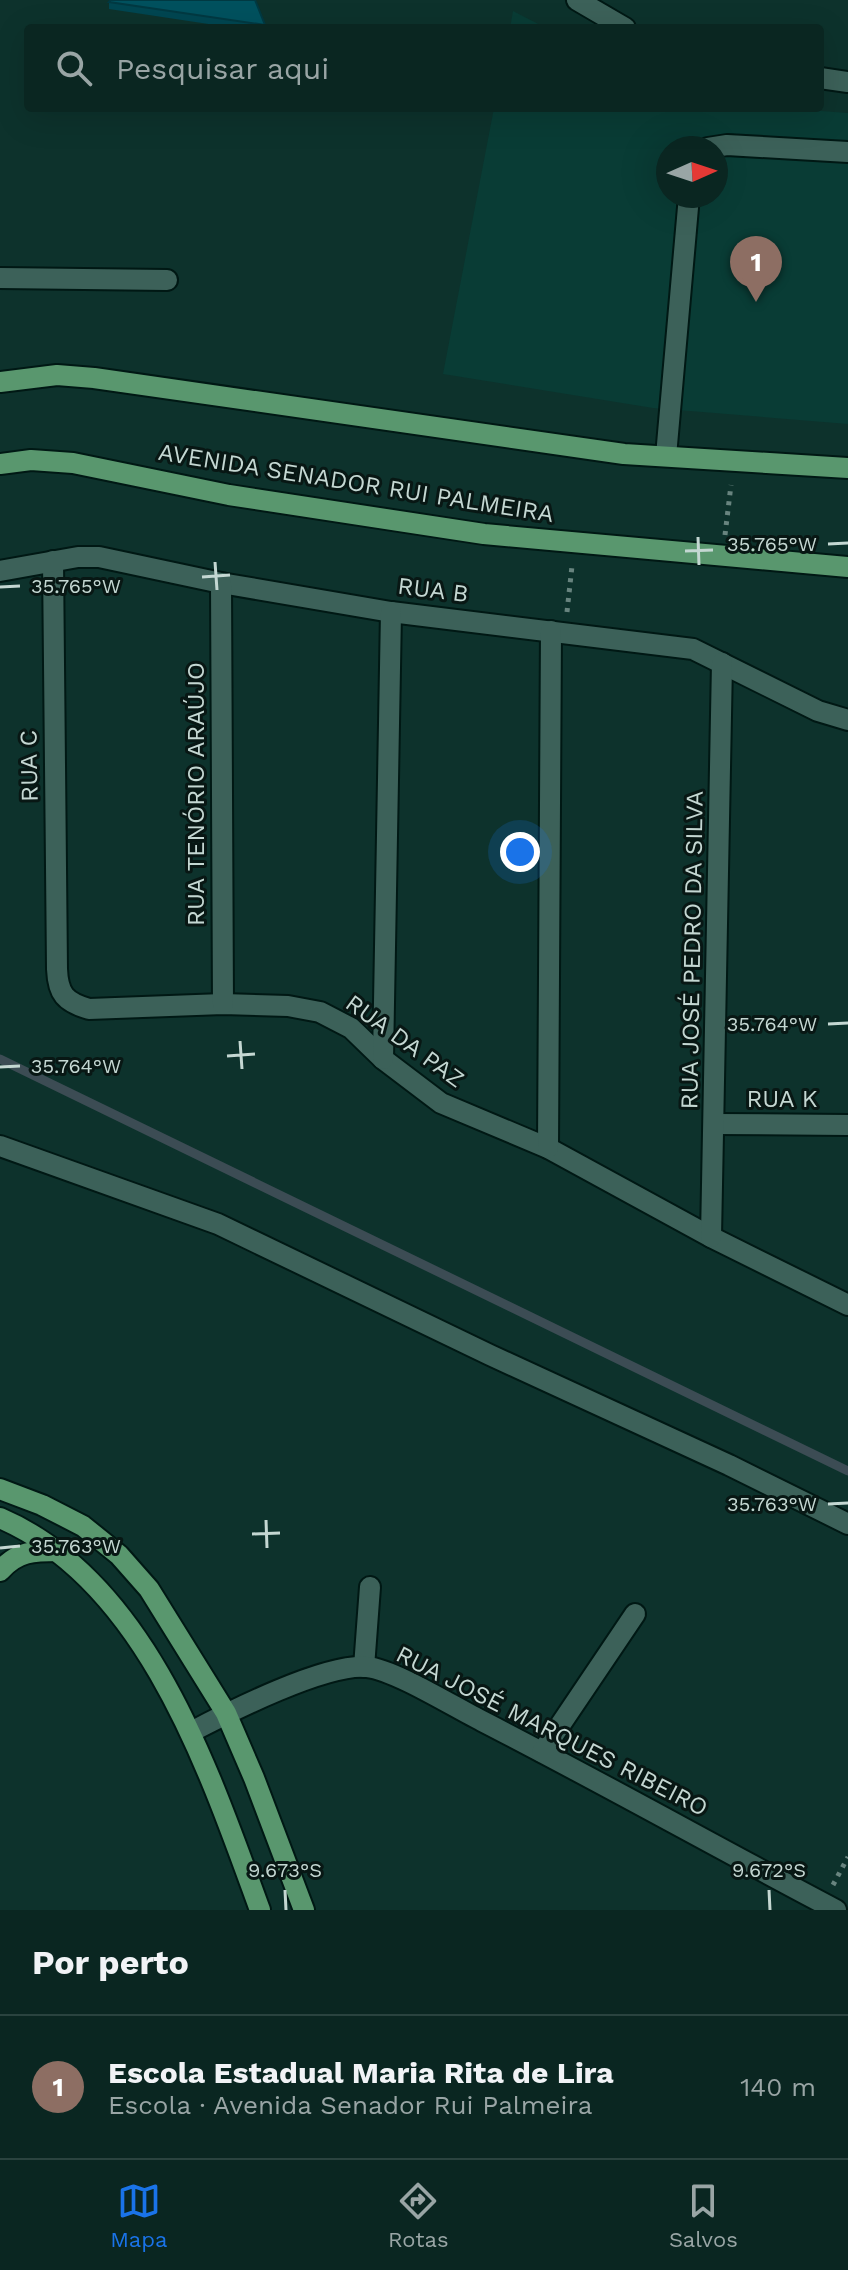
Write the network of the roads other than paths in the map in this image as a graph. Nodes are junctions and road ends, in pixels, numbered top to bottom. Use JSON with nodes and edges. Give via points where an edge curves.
{"nodes":[{"id":1,"x":577,"y":0,"type":"edge"},
{"id":2,"x":618,"y":24,"type":"edge"},
{"id":3,"x":824,"y":79,"type":"edge"},
{"id":4,"x":848,"y":82,"type":"edge"},
{"id":5,"x":728,"y":145,"type":"edge"},
{"id":6,"x":848,"y":152,"type":"edge"},
{"id":7,"x":688,"y":208,"type":"edge"},
{"id":8,"x":0,"y":278,"type":"edge"},
{"id":9,"x":167,"y":280,"type":"dead end"},
{"id":10,"x":0,"y":382,"type":"edge"},
{"id":11,"x":666,"y":456,"type":"junction"},
{"id":12,"x":0,"y":464,"type":"edge"},
{"id":13,"x":848,"y":468,"type":"edge"},
{"id":14,"x":53,"y":561,"type":"junction"},
{"id":15,"x":848,"y":567,"type":"edge"},
{"id":16,"x":0,"y":571,"type":"edge"},
{"id":17,"x":221,"y":583,"type":"junction"},
{"id":18,"x":391,"y":612,"type":"junction"},
{"id":19,"x":558,"y":632,"type":"junction"},
{"id":20,"x":722,"y":663,"type":"junction"},
{"id":21,"x":848,"y":720,"type":"edge"},
{"id":22,"x":57,"y":969,"type":"joint"},
{"id":23,"x":223,"y":1004,"type":"junction"},
{"id":24,"x":383,"y":1059,"type":"junction"},
{"id":25,"x":715,"y":1124,"type":"junction"},
{"id":26,"x":848,"y":1125,"type":"edge"},
{"id":27,"x":0,"y":1146,"type":"edge"},
{"id":28,"x":548,"y":1148,"type":"junction"},
{"id":29,"x":711,"y":1237,"type":"junction"},
{"id":30,"x":848,"y":1305,"type":"edge"},
{"id":31,"x":0,"y":1489,"type":"edge"},
{"id":32,"x":0,"y":1518,"type":"edge"},
{"id":33,"x":848,"y":1524,"type":"edge"},
{"id":34,"x":59,"y":1551,"type":"junction"},
{"id":35,"x":0,"y":1571,"type":"edge"},
{"id":36,"x":370,"y":1587,"type":"dead end"},
{"id":37,"x":635,"y":1614,"type":"dead end"},
{"id":38,"x":364,"y":1667,"type":"junction"},
{"id":39,"x":226,"y":1713,"type":"junction"},
{"id":40,"x":191,"y":1732,"type":"junction"},
{"id":41,"x":542,"y":1752,"type":"junction"},
{"id":42,"x":800,"y":1901,"type":"edge"},
{"id":43,"x":260,"y":1910,"type":"edge"},
{"id":44,"x":304,"y":1910,"type":"edge"},
{"id":45,"x":836,"y":1910,"type":"edge"}],
"edges":[{"from":1,"to":2,"type":"street"},
{"from":3,"to":4,"type":"street"},
{"from":5,"to":6,"type":"street"},
{"from":7,"to":11,"type":"street"},
{"from":8,"to":9,"type":"street"},
{"from":10,"to":11,"type":"main road","via":[[57,375],[94,378]]},
{"from":11,"to":13,"type":"main road"},
{"from":12,"to":15,"type":"main road","name":"AVENIDA SENADOR RUI PALMEIRA","via":[[73,463],[229,495],[484,534]]},
{"from":14,"to":16,"type":"street","name":"RUA B"},
{"from":14,"to":17,"type":"street","name":"RUA B","via":[[99,557]]},
{"from":14,"to":22,"type":"street","name":"RUA C"},
{"from":17,"to":18,"type":"street","name":"RUA B"},
{"from":17,"to":23,"type":"street","name":"RUA TENÓRIO ARAÚJO"},
{"from":18,"to":19,"type":"street","name":"RUA B"},
{"from":18,"to":24,"type":"street"},
{"from":19,"to":20,"type":"street","name":"RUA B","via":[[693,649]]},
{"from":19,"to":28,"type":"street"},
{"from":20,"to":21,"type":"street","name":"RUA B","via":[[818,711]]},
{"from":20,"to":25,"type":"street","name":"RUA JOSÉ PEDRO DA SILVA"},
{"from":22,"to":23,"type":"street","name":"RUA DA PAZ","via":[[63,997],[89,1009]]},
{"from":23,"to":24,"type":"street","name":"RUA DA PAZ","via":[[320,1012],[351,1028]]},
{"from":24,"to":28,"type":"street","name":"RUA DA PAZ","via":[[441,1103]]},
{"from":25,"to":26,"type":"street","name":"RUA K"},
{"from":25,"to":29,"type":"street","name":"RUA JOSÉ PEDRO DA SILVA"},
{"from":27,"to":33,"type":"street","via":[[218,1224]]},
{"from":28,"to":29,"type":"street","name":"RUA DA PAZ"},
{"from":29,"to":30,"type":"street","name":"RUA DA PAZ"},
{"from":31,"to":39,"type":"main road","via":[[83,1526],[119,1555],[149,1589]]},
{"from":32,"to":34,"type":"main road"},
{"from":34,"to":35,"type":"main road","via":[[21,1554]]},
{"from":34,"to":40,"type":"main road","via":[[117,1611]]},
{"from":36,"to":38,"type":"street"},
{"from":37,"to":41,"type":"street"},
{"from":38,"to":39,"type":"street","name":"RUA JOSÉ MARQUES RIBEIRO","via":[[305,1680]]},
{"from":38,"to":41,"type":"street","name":"RUA JOSÉ MARQUES RIBEIRO","via":[[381,1670]]},
{"from":39,"to":40,"type":"street","name":"RUA JOSÉ MARQUES RIBEIRO"},
{"from":39,"to":44,"type":"main road"},
{"from":40,"to":43,"type":"main road"},
{"from":41,"to":42,"type":"street","name":"RUA JOSÉ MARQUES RIBEIRO"},
{"from":42,"to":45,"type":"street","name":"RUA JOSÉ MARQUES RIBEIRO"}]}
